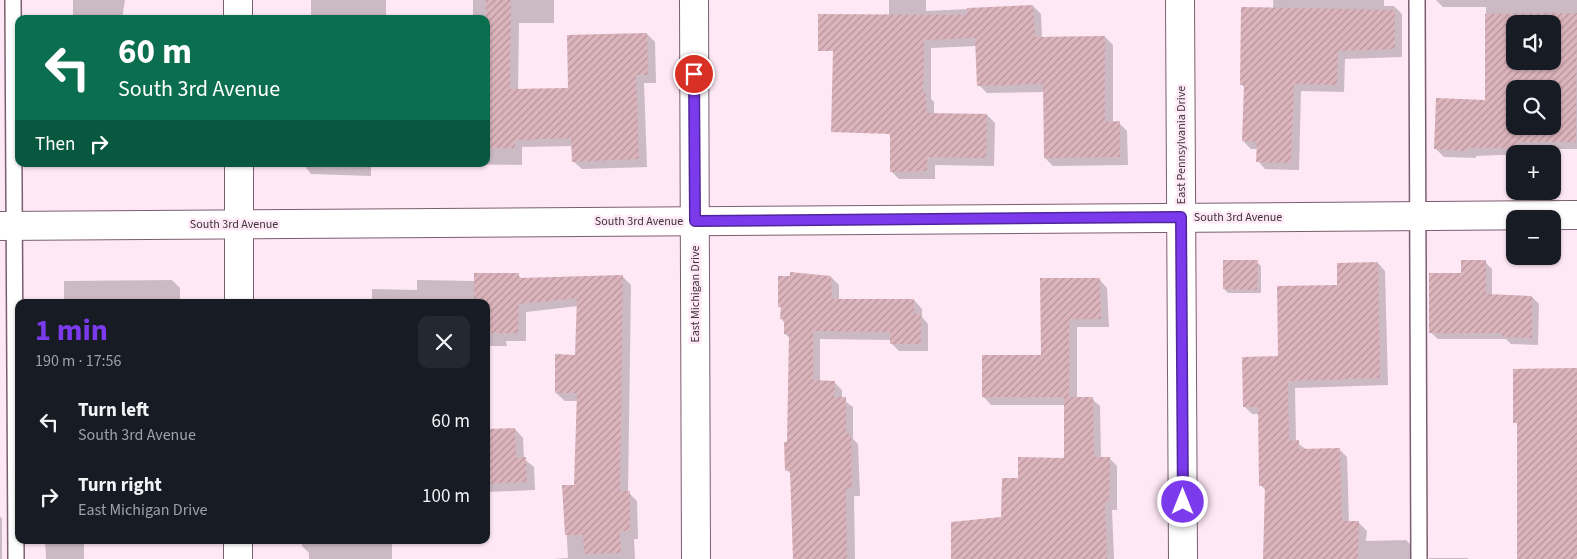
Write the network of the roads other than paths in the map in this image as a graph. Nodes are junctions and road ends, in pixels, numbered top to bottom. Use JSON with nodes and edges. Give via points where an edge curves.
{"nodes":[{"id":1,"x":13,"y":0,"type":"edge"},
{"id":2,"x":238,"y":0,"type":"edge"},
{"id":3,"x":694,"y":0,"type":"edge"},
{"id":4,"x":1180,"y":0,"type":"edge"},
{"id":5,"x":1417,"y":0,"type":"edge"},
{"id":6,"x":238,"y":15,"type":"edge"},
{"id":7,"x":239,"y":167,"type":"edge"},
{"id":8,"x":1577,"y":215,"type":"edge"},
{"id":9,"x":1418,"y":216,"type":"junction"},
{"id":10,"x":1181,"y":217,"type":"junction"},
{"id":11,"x":695,"y":221,"type":"junction"},
{"id":12,"x":239,"y":224,"type":"junction"},
{"id":13,"x":7,"y":226,"type":"edge"},
{"id":14,"x":239,"y":299,"type":"edge"},
{"id":15,"x":15,"y":522,"type":"edge"},
{"id":16,"x":16,"y":544,"type":"edge"},
{"id":17,"x":238,"y":544,"type":"edge"},
{"id":18,"x":16,"y":559,"type":"edge"},
{"id":19,"x":238,"y":559,"type":"edge"},
{"id":20,"x":696,"y":559,"type":"edge"},
{"id":21,"x":1183,"y":559,"type":"edge"},
{"id":22,"x":1419,"y":559,"type":"edge"}],
"edges":[{"from":1,"to":13,"type":"lane"},
{"from":2,"to":6,"type":"street"},
{"from":3,"to":11,"type":"street","name":"East Michigan Drive"},
{"from":4,"to":10,"type":"street","name":"East Pennsylvania Drive"},
{"from":5,"to":9,"type":"lane"},
{"from":7,"to":12,"type":"street"},
{"from":8,"to":9,"type":"street","name":"South 3rd Avenue"},
{"from":9,"to":10,"type":"street","name":"South 3rd Avenue"},
{"from":9,"to":22,"type":"lane"},
{"from":10,"to":11,"type":"street","name":"South 3rd Avenue"},
{"from":10,"to":21,"type":"street","name":"East Pennsylvania Drive"},
{"from":11,"to":12,"type":"street","name":"South 3rd Avenue"},
{"from":11,"to":20,"type":"street","name":"East Michigan Drive"},
{"from":12,"to":13,"type":"street","name":"South 3rd Avenue"},
{"from":12,"to":14,"type":"street"},
{"from":13,"to":15,"type":"lane"},
{"from":16,"to":18,"type":"lane"},
{"from":17,"to":19,"type":"street"}]}
